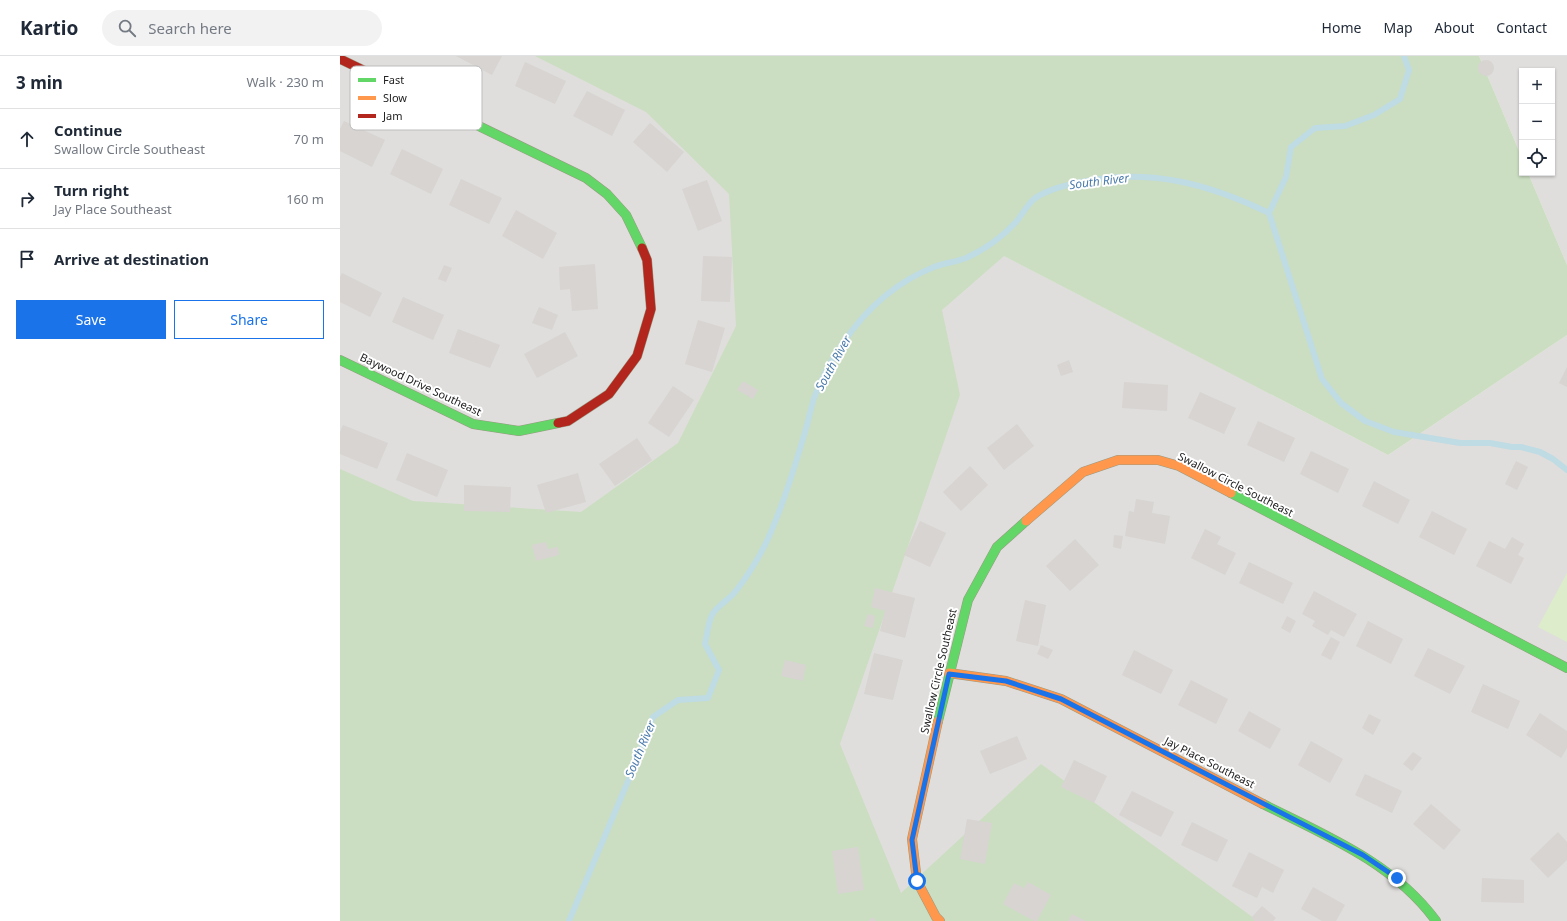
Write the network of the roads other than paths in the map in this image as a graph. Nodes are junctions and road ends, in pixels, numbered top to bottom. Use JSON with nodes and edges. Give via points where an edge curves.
{"nodes":[{"id":1,"x":340,"y":59,"type":"edge"},
{"id":2,"x":354,"y":66,"type":"edge"},
{"id":3,"x":482,"y":128,"type":"edge"},
{"id":4,"x":340,"y":360,"type":"edge"},
{"id":5,"x":1567,"y":668,"type":"edge"},
{"id":6,"x":949,"y":674,"type":"junction"},
{"id":7,"x":940,"y":921,"type":"edge"},
{"id":8,"x":1436,"y":921,"type":"edge"}],
"edges":[{"from":1,"to":2,"type":"street","name":"Baywood Drive Southeast"},
{"from":3,"to":4,"type":"street","name":"Baywood Drive Southeast","via":[[586,178],[607,194],[626,215],[647,260],[651,309],[637,356],[609,394],[568,421],[519,431],[473,424]]},
{"from":5,"to":6,"type":"street","name":"Swallow Circle Southeast","via":[[1178,466],[1158,460],[1118,460],[1083,472],[997,547],[968,600]]},
{"from":6,"to":7,"type":"street","name":"Swallow Circle Southeast","via":[[912,840],[917,881]]},
{"from":6,"to":8,"type":"street","name":"Jay Place Southeast","via":[[1006,681],[1061,699],[1363,855],[1397,878]]}]}
